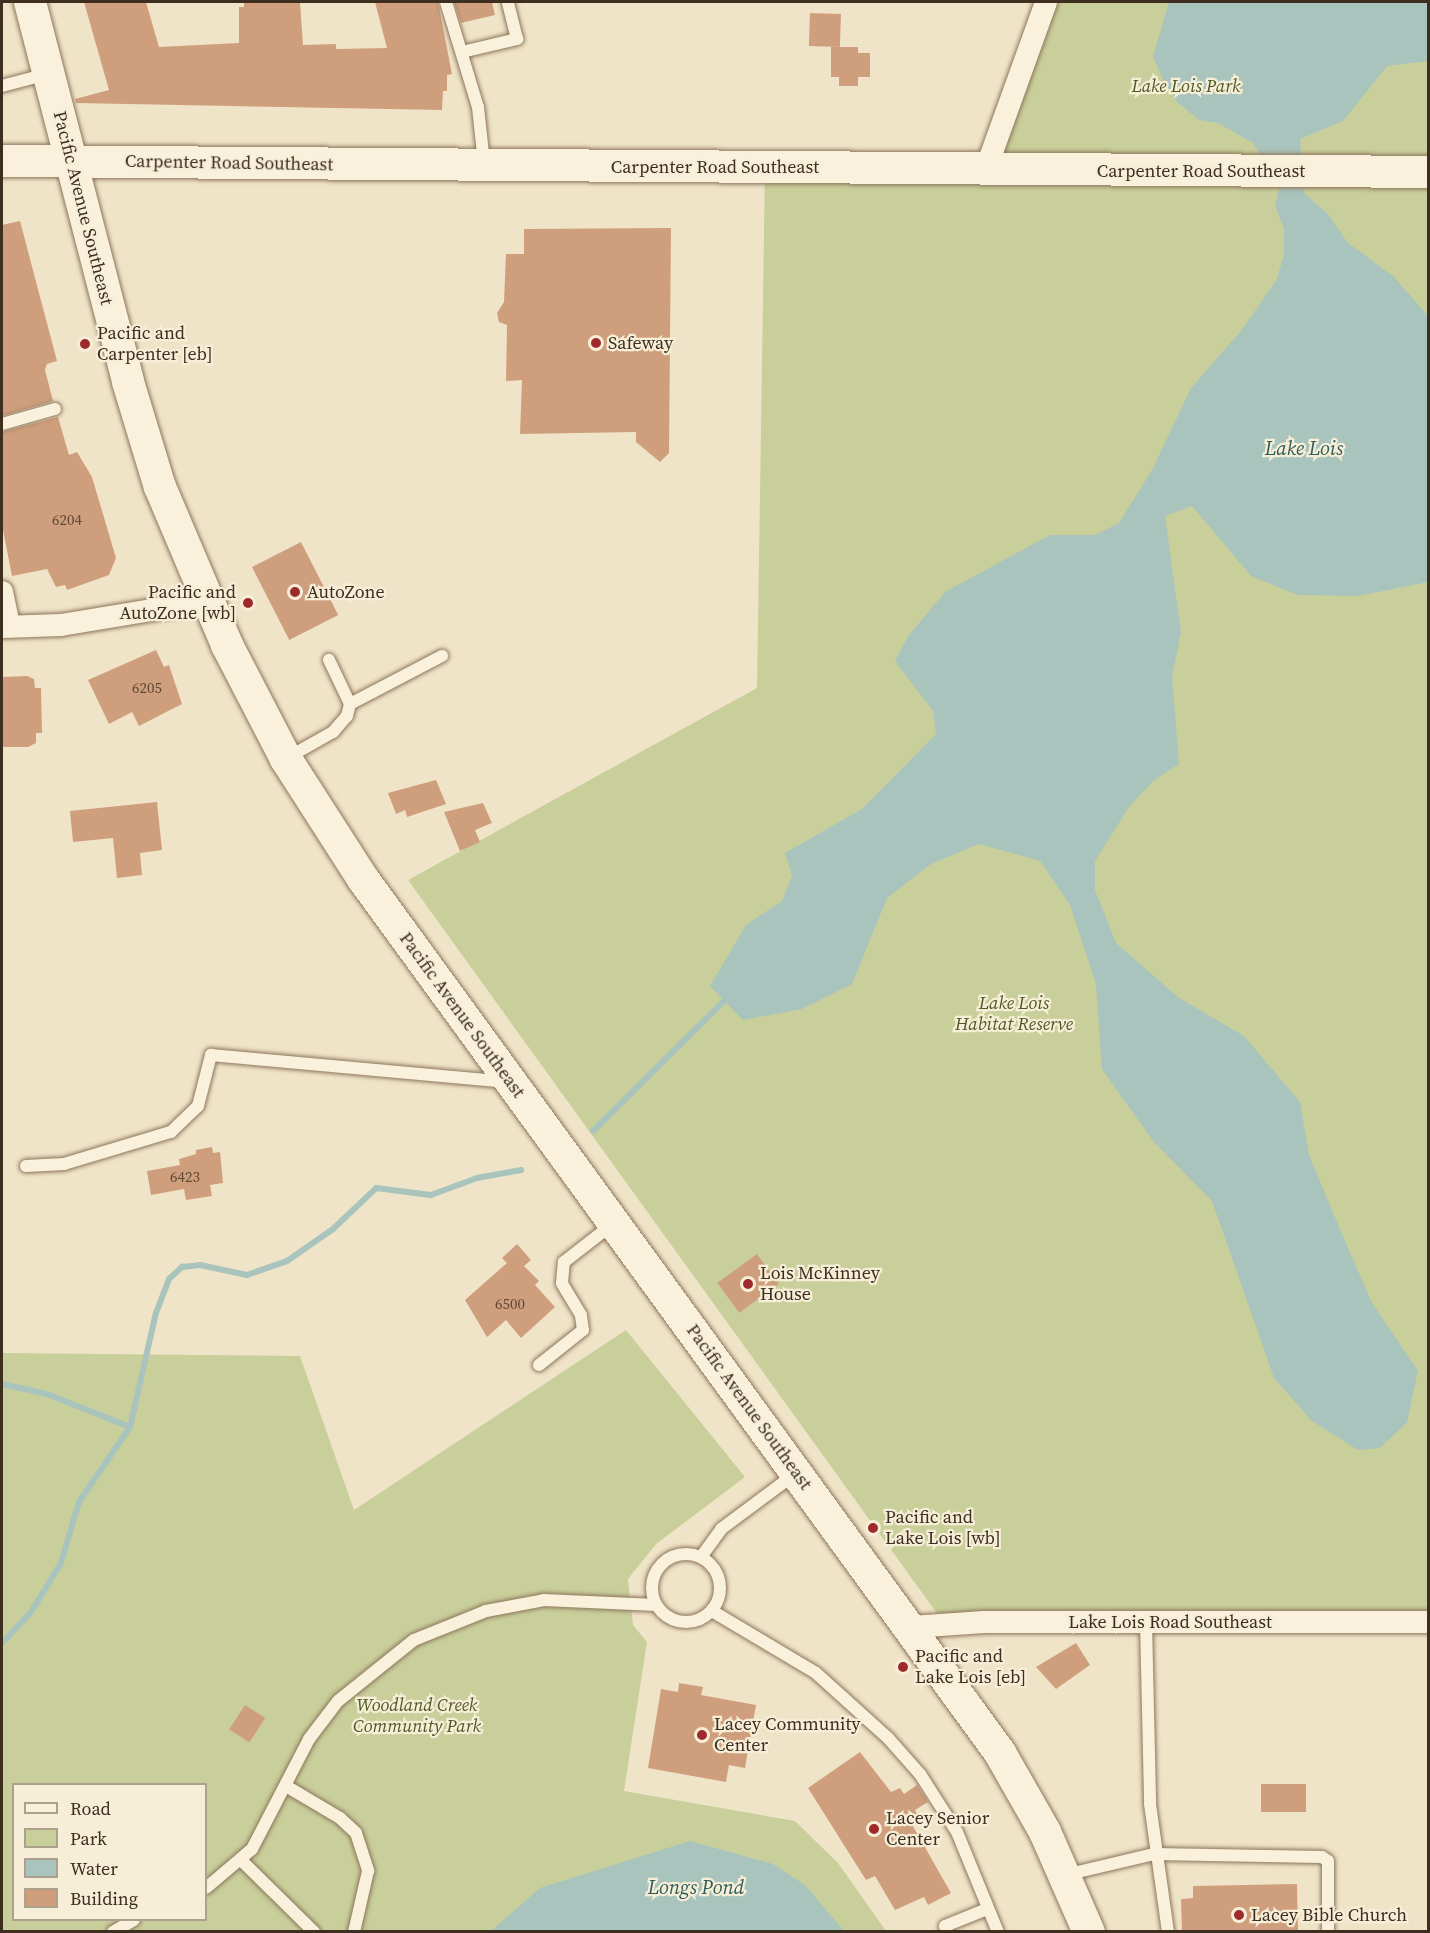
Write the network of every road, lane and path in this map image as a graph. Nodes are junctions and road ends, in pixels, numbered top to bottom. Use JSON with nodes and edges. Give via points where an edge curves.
{"nodes":[{"id":1,"x":30,"y":2,"type":"edge"},
{"id":2,"x":446,"y":2,"type":"edge"},
{"id":3,"x":508,"y":2,"type":"edge"},
{"id":4,"x":1046,"y":2,"type":"edge"},
{"id":5,"x":462,"y":52,"type":"junction"},
{"id":6,"x":48,"y":74,"type":"junction"},
{"id":7,"x":2,"y":86,"type":"edge"},
{"id":8,"x":2,"y":161,"type":"edge"},
{"id":9,"x":71,"y":161,"type":"junction"},
{"id":10,"x":484,"y":165,"type":"junction"},
{"id":11,"x":986,"y":169,"type":"junction"},
{"id":12,"x":1428,"y":172,"type":"edge"},
{"id":13,"x":55,"y":409,"type":"dead end"},
{"id":14,"x":2,"y":424,"type":"edge"},
{"id":15,"x":2,"y":592,"type":"edge"},
{"id":16,"x":206,"y":601,"type":"junction"},
{"id":17,"x":5,"y":626,"type":"edge"},
{"id":18,"x":442,"y":656,"type":"dead end"},
{"id":19,"x":329,"y":660,"type":"dead end"},
{"id":20,"x":350,"y":704,"type":"junction"},
{"id":21,"x":285,"y":759,"type":"junction"},
{"id":22,"x":512,"y":1082,"type":"junction"},
{"id":23,"x":26,"y":1166,"type":"dead end"},
{"id":24,"x":615,"y":1223,"type":"junction"},
{"id":25,"x":539,"y":1365,"type":"dead end"},
{"id":26,"x":796,"y":1472,"type":"junction"},
{"id":27,"x":701,"y":1557,"type":"junction"},
{"id":28,"x":656,"y":1605,"type":"junction"},
{"id":29,"x":712,"y":1611,"type":"junction"},
{"id":30,"x":1146,"y":1622,"type":"junction"},
{"id":31,"x":1428,"y":1622,"type":"edge"},
{"id":32,"x":911,"y":1627,"type":"junction"},
{"id":33,"x":286,"y":1786,"type":"junction"},
{"id":34,"x":1154,"y":1854,"type":"junction"},
{"id":35,"x":241,"y":1860,"type":"junction"},
{"id":36,"x":1065,"y":1875,"type":"junction"},
{"id":37,"x":207,"y":1887,"type":"edge"},
{"id":38,"x":987,"y":1909,"type":"junction"},
{"id":39,"x":132,"y":1921,"type":"edge"},
{"id":40,"x":113,"y":1932,"type":"edge"},
{"id":41,"x":314,"y":1932,"type":"edge"},
{"id":42,"x":354,"y":1932,"type":"edge"},
{"id":43,"x":947,"y":1932,"type":"edge"},
{"id":44,"x":998,"y":1932,"type":"edge"},
{"id":45,"x":1089,"y":1932,"type":"edge"},
{"id":46,"x":1168,"y":1932,"type":"edge"},
{"id":47,"x":1328,"y":1932,"type":"edge"}],
"edges":[{"from":1,"to":6,"type":"main road","name":"Pacific Avenue Southeast"},
{"from":2,"to":5,"type":"lane"},
{"from":3,"to":5,"type":"lane","via":[[517,39]]},
{"from":4,"to":11,"type":"street"},
{"from":5,"to":10,"type":"lane","via":[[478,107]]},
{"from":6,"to":7,"type":"lane"},
{"from":6,"to":9,"type":"main road","name":"Pacific Avenue Southeast"},
{"from":8,"to":9,"type":"main road","name":"Carpenter Road Southeast"},
{"from":9,"to":10,"type":"main road","name":"Carpenter Road Southeast"},
{"from":9,"to":16,"type":"main road","name":"Pacific Avenue Southeast","via":[[153,466]]},
{"from":10,"to":11,"type":"main road","name":"Carpenter Road Southeast"},
{"from":11,"to":12,"type":"main road","name":"Carpenter Road Southeast"},
{"from":13,"to":14,"type":"lane"},
{"from":15,"to":17,"type":"street"},
{"from":16,"to":17,"type":"street","via":[[61,625]]},
{"from":16,"to":21,"type":"main road","name":"Pacific Avenue Southeast"},
{"from":18,"to":20,"type":"lane"},
{"from":19,"to":20,"type":"lane"},
{"from":20,"to":21,"type":"lane","via":[[333,732]]},
{"from":21,"to":22,"type":"main road","name":"Pacific Avenue Southeast","via":[[363,879]]},
{"from":22,"to":23,"type":"lane","via":[[211,1055],[198,1106],[171,1132],[64,1164]]},
{"from":22,"to":24,"type":"main road","name":"Pacific Avenue Southeast"},
{"from":24,"to":25,"type":"lane","via":[[564,1263],[562,1283],[581,1315],[583,1330]]},
{"from":24,"to":26,"type":"main road","name":"Pacific Avenue Southeast"},
{"from":26,"to":27,"type":"lane","via":[[721,1529]]},
{"from":26,"to":32,"type":"main road","name":"Pacific Avenue Southeast"},
{"from":27,"to":28,"type":"lane","via":[[677,1554],[659,1566],[652,1589]]},
{"from":27,"to":29,"type":"lane","via":[[719,1577],[719,1600]]},
{"from":28,"to":29,"type":"lane","via":[[667,1617],[683,1622]]},
{"from":28,"to":33,"type":"lane","via":[[544,1600],[450,1622],[375,1667],[338,1701],[309,1739]]},
{"from":29,"to":38,"type":"lane","via":[[816,1673],[888,1738],[920,1774],[957,1832]]},
{"from":30,"to":31,"type":"street","name":"Lake Lois Road Southeast"},
{"from":30,"to":32,"type":"street","name":"Lake Lois Road Southeast","via":[[984,1622]]},
{"from":30,"to":34,"type":"lane"},
{"from":32,"to":36,"type":"main road","name":"Pacific Avenue Southeast","via":[[1000,1753]]},
{"from":33,"to":35,"type":"lane"},
{"from":33,"to":42,"type":"lane","via":[[340,1818],[356,1833],[368,1871]]},
{"from":34,"to":36,"type":"lane"},
{"from":34,"to":46,"type":"lane"},
{"from":34,"to":47,"type":"lane","via":[[1322,1857],[1328,1861]]},
{"from":35,"to":37,"type":"lane"},
{"from":35,"to":41,"type":"lane"},
{"from":36,"to":45,"type":"main road","name":"Pacific Avenue Southeast"},
{"from":38,"to":43,"type":"lane","via":[[945,1926]]},
{"from":38,"to":44,"type":"lane"},
{"from":39,"to":40,"type":"lane"}]}
